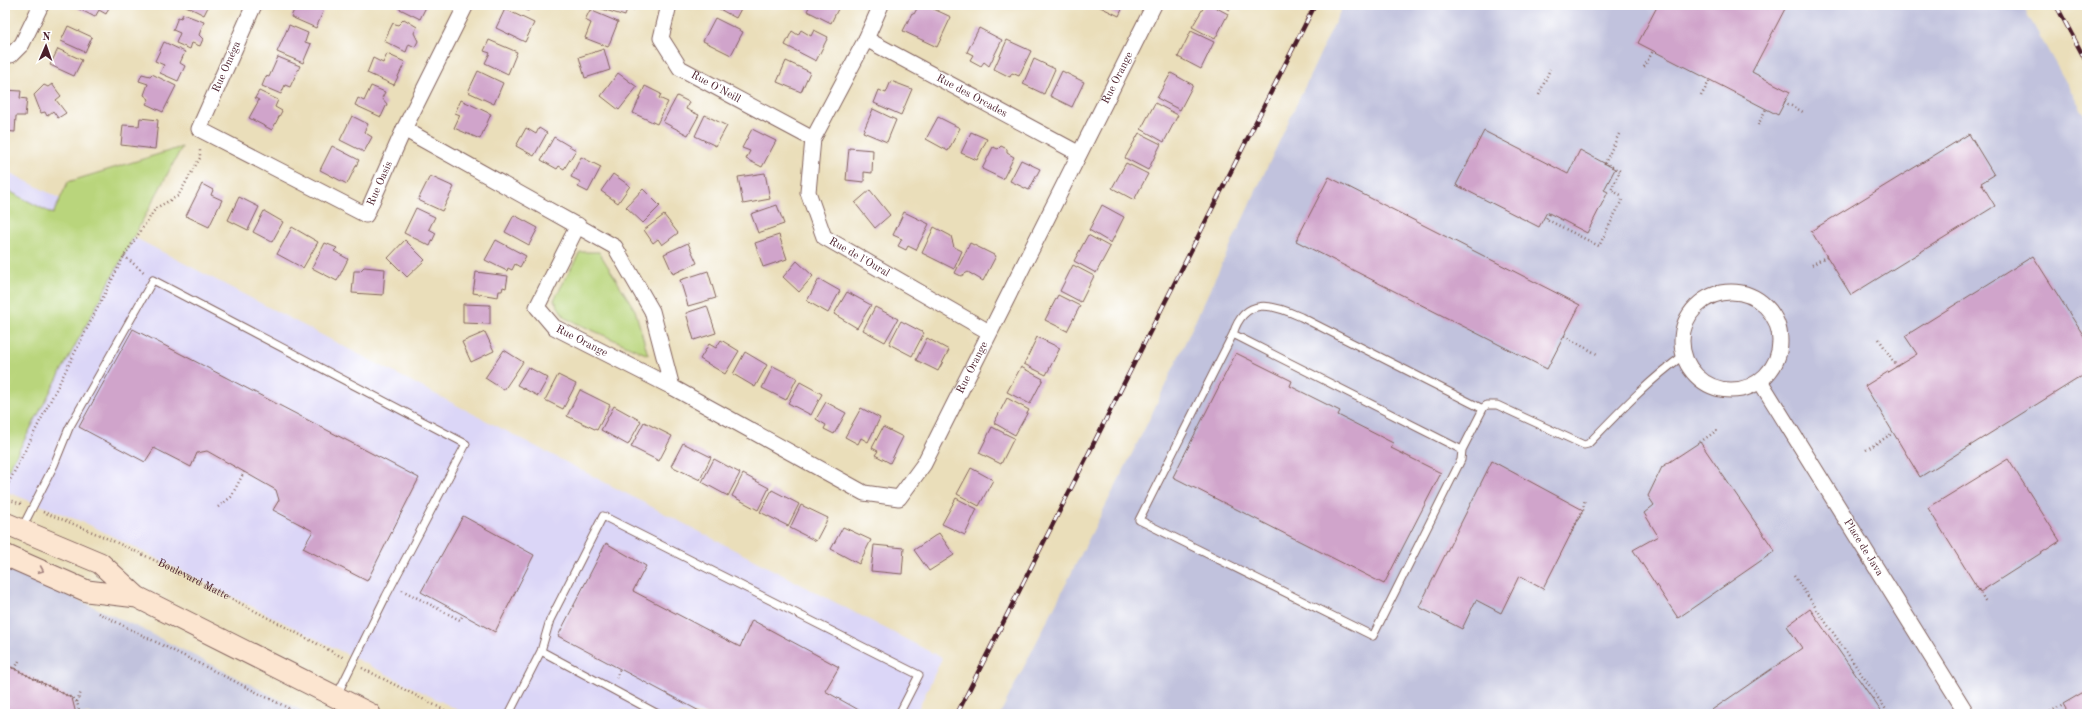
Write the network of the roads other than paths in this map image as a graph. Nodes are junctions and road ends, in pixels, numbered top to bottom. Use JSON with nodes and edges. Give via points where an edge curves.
{"nodes":[{"id":1,"x":41,"y":5,"type":"edge"},
{"id":2,"x":254,"y":5,"type":"edge"},
{"id":3,"x":466,"y":5,"type":"edge"},
{"id":4,"x":669,"y":5,"type":"edge"},
{"id":5,"x":881,"y":5,"type":"edge"},
{"id":6,"x":1154,"y":5,"type":"edge"},
{"id":7,"x":866,"y":39,"type":"junction"},
{"id":8,"x":5,"y":55,"type":"edge"},
{"id":9,"x":199,"y":129,"type":"joint"},
{"id":10,"x":404,"y":129,"type":"junction"},
{"id":11,"x":813,"y":139,"type":"junction"},
{"id":12,"x":1078,"y":153,"type":"junction"},
{"id":13,"x":578,"y":225,"type":"junction"},
{"id":14,"x":989,"y":332,"type":"junction"},
{"id":15,"x":1233,"y":334,"type":"junction"},
{"id":16,"x":1684,"y":355,"type":"junction"},
{"id":17,"x":1760,"y":381,"type":"junction"},
{"id":18,"x":672,"y":387,"type":"junction"},
{"id":19,"x":1483,"y":409,"type":"junction"},
{"id":20,"x":1462,"y":450,"type":"junction"},
{"id":21,"x":14,"y":526,"type":"edge"},
{"id":22,"x":5,"y":555,"type":"edge"},
{"id":23,"x":137,"y":597,"type":"junction"},
{"id":24,"x":540,"y":651,"type":"junction"},
{"id":25,"x":336,"y":697,"type":"junction"},
{"id":26,"x":370,"y":714,"type":"edge"},
{"id":27,"x":509,"y":714,"type":"edge"},
{"id":28,"x":658,"y":714,"type":"edge"},
{"id":29,"x":899,"y":714,"type":"edge"},
{"id":30,"x":1967,"y":714,"type":"edge"}],
"edges":[{"from":1,"to":8,"type":"street","via":[[22,44],[12,55]]},
{"from":2,"to":9,"type":"street","name":"Rue Oméga"},
{"from":3,"to":10,"type":"street","name":"Rue Oasis"},
{"from":4,"to":11,"type":"street","name":"Rue O'Neill","via":[[661,38],[680,68]]},
{"from":5,"to":7,"type":"street","name":"Rue de l'Oural"},
{"from":6,"to":12,"type":"street","name":"Rue Orange"},
{"from":7,"to":11,"type":"street","name":"Rue de l'Oural"},
{"from":7,"to":12,"type":"street","name":"Rue des Orcades"},
{"from":9,"to":10,"type":"street","name":"Rue Oasis","via":[[366,215]]},
{"from":10,"to":13,"type":"street"},
{"from":11,"to":14,"type":"street","name":"Rue de l'Oural","via":[[808,192],[824,237]]},
{"from":12,"to":14,"type":"street","name":"Rue Orange"},
{"from":13,"to":18,"type":"street","via":[[616,247],[652,311]]},
{"from":13,"to":18,"type":"street","name":"Rue Orange","via":[[537,307],[554,327]]},
{"from":14,"to":18,"type":"street","name":"Rue Orange","via":[[924,464],[899,498],[864,493]]},
{"from":15,"to":19,"type":"lane","via":[[1249,310],[1255,307],[1275,307],[1301,317]]},
{"from":15,"to":20,"type":"lane"},
{"from":15,"to":20,"type":"lane","via":[[1139,520],[1373,636],[1461,460]]},
{"from":16,"to":17,"type":"street","via":[[1692,372],[1713,387],[1726,390],[1740,389]]},
{"from":16,"to":17,"type":"street","via":[[1683,331],[1687,320],[1698,306],[1713,296],[1725,293],[1749,296],[1761,303],[1770,313],[1777,325],[1779,338],[1774,363]]},
{"from":16,"to":19,"type":"lane","via":[[1658,374],[1617,412],[1588,444],[1579,444],[1497,405],[1488,405]]},
{"from":17,"to":30,"type":"street","name":"Place de Java"},
{"from":19,"to":20,"type":"lane"},
{"from":21,"to":23,"type":"main road","via":[[100,563]]},
{"from":21,"to":25,"type":"lane","via":[[54,465],[69,428],[153,280],[466,444]]},
{"from":22,"to":23,"type":"main road","one_way":true,"via":[[87,591]]},
{"from":23,"to":25,"type":"main road"},
{"from":24,"to":27,"type":"lane"},
{"from":24,"to":28,"type":"lane"},
{"from":24,"to":29,"type":"lane","via":[[550,620],[603,516],[919,675]]},
{"from":25,"to":26,"type":"main road"}]}
